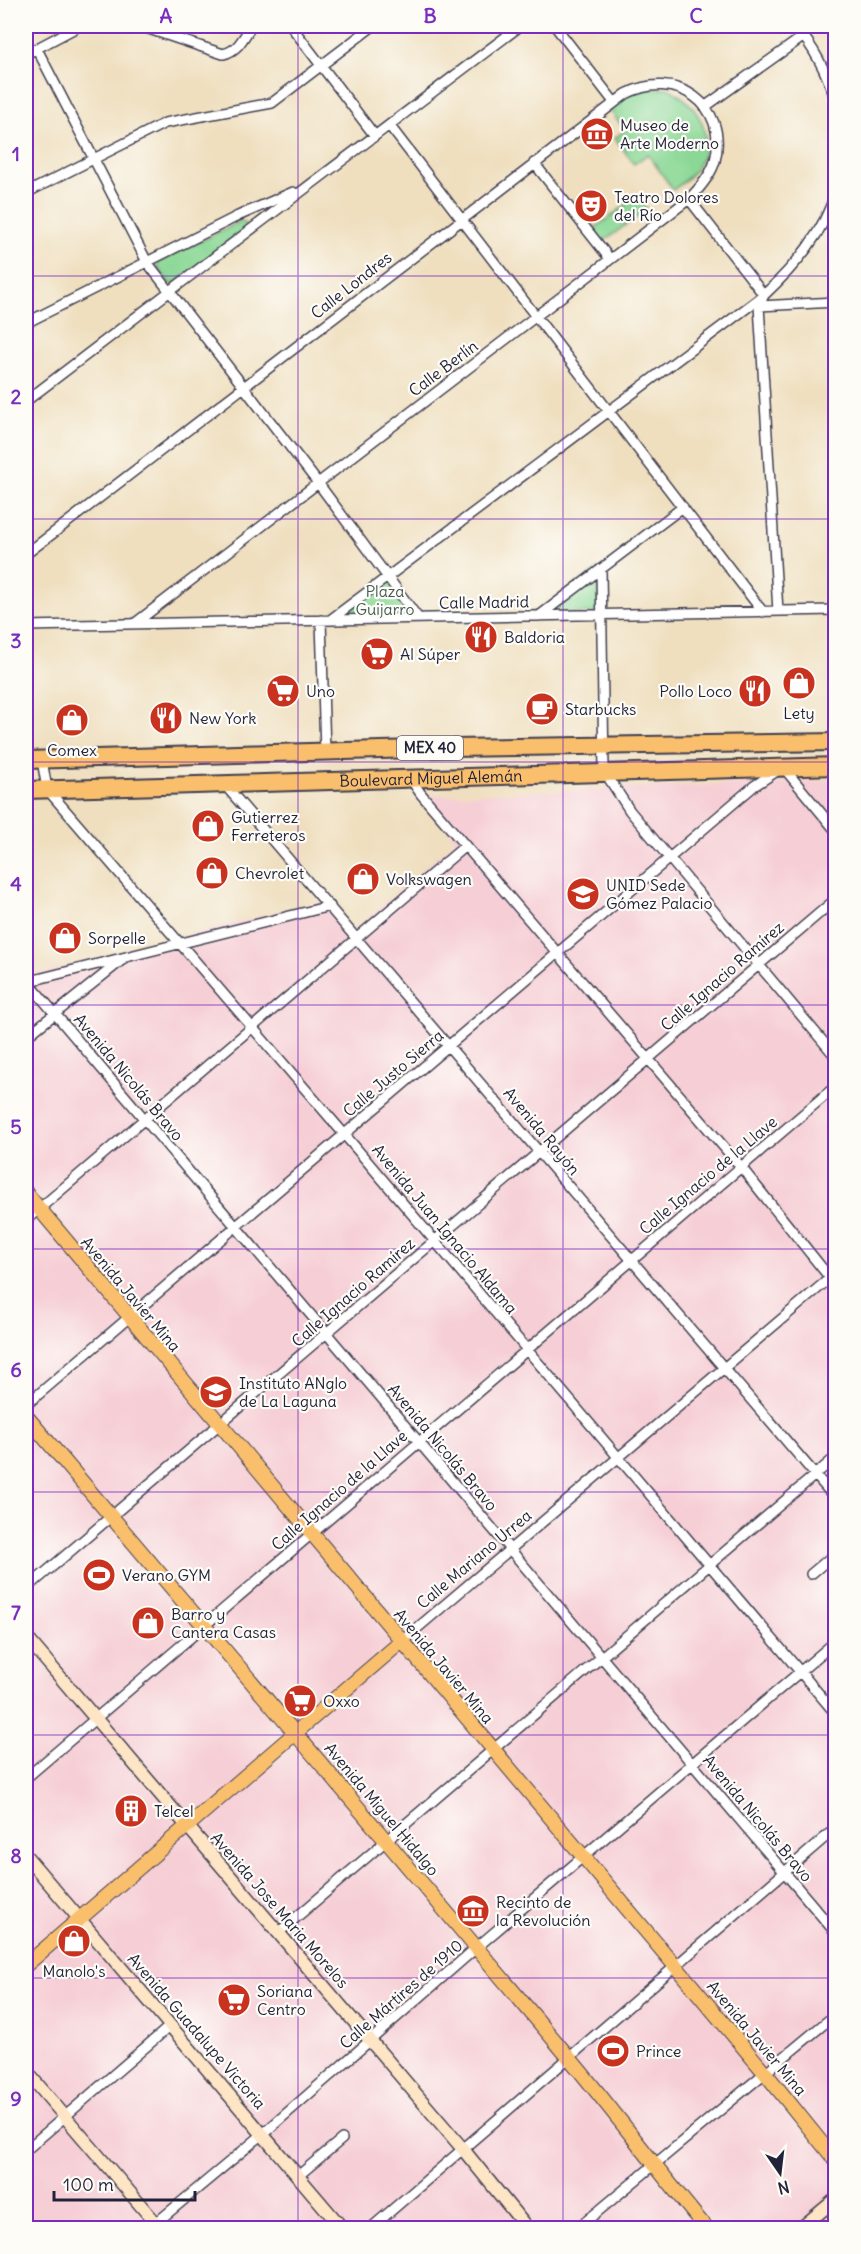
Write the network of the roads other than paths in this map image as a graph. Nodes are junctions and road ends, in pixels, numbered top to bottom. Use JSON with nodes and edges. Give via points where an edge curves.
{"nodes":[{"id":1,"x":79,"y":26,"type":"edge"},
{"id":2,"x":140,"y":26,"type":"edge"},
{"id":3,"x":251,"y":26,"type":"edge"},
{"id":4,"x":291,"y":26,"type":"edge"},
{"id":5,"x":373,"y":26,"type":"edge"},
{"id":6,"x":520,"y":26,"type":"edge"},
{"id":7,"x":555,"y":26,"type":"edge"},
{"id":8,"x":795,"y":26,"type":"edge"},
{"id":9,"x":804,"y":36,"type":"junction"},
{"id":10,"x":37,"y":49,"type":"junction"},
{"id":11,"x":26,"y":54,"type":"edge"},
{"id":12,"x":321,"y":66,"type":"junction"},
{"id":13,"x":836,"y":101,"type":"edge"},
{"id":14,"x":614,"y":102,"type":"junction"},
{"id":15,"x":706,"y":106,"type":"junction"},
{"id":16,"x":389,"y":125,"type":"junction"},
{"id":17,"x":375,"y":136,"type":"junction"},
{"id":18,"x":93,"y":159,"type":"junction"},
{"id":19,"x":534,"y":163,"type":"junction"},
{"id":20,"x":306,"y":186,"type":"junction"},
{"id":21,"x":836,"y":191,"type":"edge"},
{"id":22,"x":26,"y":193,"type":"edge"},
{"id":23,"x":689,"y":199,"type":"junction"},
{"id":24,"x":461,"y":219,"type":"junction"},
{"id":25,"x":610,"y":259,"type":"junction"},
{"id":26,"x":147,"y":262,"type":"junction"},
{"id":27,"x":169,"y":291,"type":"junction"},
{"id":28,"x":764,"y":295,"type":"junction"},
{"id":29,"x":836,"y":302,"type":"edge"},
{"id":30,"x":759,"y":306,"type":"junction"},
{"id":31,"x":536,"y":316,"type":"junction"},
{"id":32,"x":26,"y":323,"type":"edge"},
{"id":33,"x":243,"y":386,"type":"junction"},
{"id":34,"x":26,"y":401,"type":"edge"},
{"id":35,"x":610,"y":412,"type":"junction"},
{"id":36,"x":318,"y":483,"type":"junction"},
{"id":37,"x":682,"y":507,"type":"junction"},
{"id":38,"x":26,"y":554,"type":"edge"},
{"id":39,"x":601,"y":568,"type":"junction"},
{"id":40,"x":388,"y":577,"type":"junction"},
{"id":41,"x":836,"y":610,"type":"edge"},
{"id":42,"x":778,"y":611,"type":"junction"},
{"id":43,"x":763,"y":612,"type":"junction"},
{"id":44,"x":601,"y":615,"type":"junction"},
{"id":45,"x":540,"y":616,"type":"junction"},
{"id":46,"x":418,"y":618,"type":"junction"},
{"id":47,"x":325,"y":620,"type":"junction"},
{"id":48,"x":134,"y":624,"type":"junction"},
{"id":49,"x":26,"y":626,"type":"edge"},
{"id":50,"x":836,"y":742,"type":"edge"},
{"id":51,"x":603,"y":745,"type":"junction"},
{"id":52,"x":836,"y":751,"type":"edge"},
{"id":53,"x":326,"y":752,"type":"junction"},
{"id":54,"x":34,"y":760,"type":"edge"},
{"id":55,"x":836,"y":766,"type":"edge"},
{"id":56,"x":783,"y":767,"type":"junction"},
{"id":57,"x":604,"y":771,"type":"junction"},
{"id":58,"x":410,"y":777,"type":"junction"},
{"id":59,"x":224,"y":783,"type":"junction"},
{"id":60,"x":47,"y":789,"type":"junction"},
{"id":61,"x":26,"y":790,"type":"edge"},
{"id":62,"x":836,"y":831,"type":"edge"},
{"id":63,"x":465,"y":846,"type":"junction"},
{"id":64,"x":669,"y":857,"type":"junction"},
{"id":65,"x":836,"y":899,"type":"edge"},
{"id":66,"x":330,"y":906,"type":"junction"},
{"id":67,"x":358,"y":937,"type":"junction"},
{"id":68,"x":182,"y":943,"type":"junction"},
{"id":69,"x":557,"y":953,"type":"junction"},
{"id":70,"x":126,"y":957,"type":"junction"},
{"id":71,"x":759,"y":965,"type":"junction"},
{"id":72,"x":27,"y":982,"type":"edge"},
{"id":73,"x":55,"y":1013,"type":"junction"},
{"id":74,"x":253,"y":1026,"type":"junction"},
{"id":75,"x":26,"y":1037,"type":"edge"},
{"id":76,"x":449,"y":1045,"type":"junction"},
{"id":77,"x":836,"y":1057,"type":"edge"},
{"id":78,"x":648,"y":1059,"type":"junction"},
{"id":79,"x":836,"y":1086,"type":"edge"},
{"id":80,"x":144,"y":1118,"type":"junction"},
{"id":81,"x":344,"y":1134,"type":"junction"},
{"id":82,"x":540,"y":1151,"type":"junction"},
{"id":83,"x":741,"y":1167,"type":"junction"},
{"id":84,"x":26,"y":1194,"type":"edge"},
{"id":85,"x":38,"y":1209,"type":"junction"},
{"id":86,"x":26,"y":1220,"type":"edge"},
{"id":87,"x":236,"y":1226,"type":"junction"},
{"id":88,"x":435,"y":1241,"type":"junction"},
{"id":89,"x":632,"y":1259,"type":"junction"},
{"id":90,"x":833,"y":1275,"type":"edge"},
{"id":91,"x":129,"y":1317,"type":"junction"},
{"id":92,"x":327,"y":1334,"type":"junction"},
{"id":93,"x":527,"y":1350,"type":"junction"},
{"id":94,"x":724,"y":1368,"type":"junction"},
{"id":95,"x":26,"y":1405,"type":"edge"},
{"id":96,"x":26,"y":1416,"type":"edge"},
{"id":97,"x":220,"y":1425,"type":"junction"},
{"id":98,"x":419,"y":1442,"type":"junction"},
{"id":99,"x":836,"y":1457,"type":"edge"},
{"id":100,"x":618,"y":1458,"type":"junction"},
{"id":101,"x":815,"y":1475,"type":"junction"},
{"id":102,"x":836,"y":1499,"type":"edge"},
{"id":103,"x":111,"y":1517,"type":"junction"},
{"id":104,"x":312,"y":1533,"type":"junction"},
{"id":105,"x":510,"y":1550,"type":"junction"},
{"id":106,"x":836,"y":1553,"type":"edge"},
{"id":107,"x":709,"y":1565,"type":"junction"},
{"id":108,"x":811,"y":1574,"type":"dead end"},
{"id":109,"x":26,"y":1589,"type":"edge"},
{"id":110,"x":204,"y":1625,"type":"junction"},
{"id":111,"x":26,"y":1638,"type":"edge"},
{"id":112,"x":402,"y":1641,"type":"junction"},
{"id":113,"x":836,"y":1641,"type":"edge"},
{"id":114,"x":602,"y":1657,"type":"junction"},
{"id":115,"x":799,"y":1672,"type":"junction"},
{"id":116,"x":836,"y":1714,"type":"edge"},
{"id":117,"x":95,"y":1719,"type":"junction"},
{"id":118,"x":296,"y":1733,"type":"junction"},
{"id":119,"x":494,"y":1750,"type":"junction"},
{"id":120,"x":692,"y":1764,"type":"junction"},
{"id":121,"x":26,"y":1778,"type":"edge"},
{"id":122,"x":187,"y":1827,"type":"junction"},
{"id":123,"x":836,"y":1828,"type":"edge"},
{"id":124,"x":388,"y":1841,"type":"junction"},
{"id":125,"x":26,"y":1856,"type":"edge"},
{"id":126,"x":583,"y":1856,"type":"junction"},
{"id":127,"x":784,"y":1872,"type":"junction"},
{"id":128,"x":79,"y":1919,"type":"junction"},
{"id":129,"x":278,"y":1933,"type":"junction"},
{"id":130,"x":836,"y":1933,"type":"edge"},
{"id":131,"x":476,"y":1948,"type":"junction"},
{"id":132,"x":26,"y":1965,"type":"edge"},
{"id":133,"x":675,"y":1966,"type":"junction"},
{"id":134,"x":836,"y":2014,"type":"edge"},
{"id":135,"x":170,"y":2026,"type":"junction"},
{"id":136,"x":370,"y":2041,"type":"junction"},
{"id":137,"x":569,"y":2057,"type":"junction"},
{"id":138,"x":26,"y":2072,"type":"edge"},
{"id":139,"x":766,"y":2074,"type":"junction"},
{"id":140,"x":64,"y":2116,"type":"junction"},
{"id":141,"x":263,"y":2134,"type":"junction"},
{"id":142,"x":342,"y":2139,"type":"dead end"},
{"id":143,"x":462,"y":2148,"type":"junction"},
{"id":144,"x":26,"y":2150,"type":"edge"},
{"id":145,"x":836,"y":2161,"type":"edge"},
{"id":146,"x":653,"y":2165,"type":"junction"},
{"id":147,"x":298,"y":2176,"type":"junction"},
{"id":148,"x":836,"y":2199,"type":"edge"},
{"id":149,"x":155,"y":2227,"type":"edge"},
{"id":150,"x":342,"y":2229,"type":"edge"},
{"id":151,"x":371,"y":2229,"type":"edge"},
{"id":152,"x":526,"y":2229,"type":"edge"},
{"id":153,"x":578,"y":2229,"type":"edge"},
{"id":154,"x":706,"y":2229,"type":"edge"},
{"id":155,"x":801,"y":2229,"type":"edge"}],
"edges":[{"from":1,"to":10,"type":"street"},
{"from":2,"to":3,"type":"street","via":[[223,54],[238,46]]},
{"from":4,"to":12,"type":"street"},
{"from":5,"to":12,"type":"street"},
{"from":6,"to":16,"type":"street"},
{"from":7,"to":14,"type":"street"},
{"from":8,"to":9,"type":"street"},
{"from":9,"to":13,"type":"street","via":[[825,71]]},
{"from":9,"to":15,"type":"street"},
{"from":10,"to":11,"type":"street"},
{"from":10,"to":18,"type":"street"},
{"from":12,"to":17,"type":"street"},
{"from":12,"to":18,"type":"street","via":[[272,103],[165,123]]},
{"from":14,"to":15,"type":"street","name":"Calle Londres","via":[[638,88],[663,85],[693,94]]},
{"from":14,"to":19,"type":"street","name":"Calle Londres"},
{"from":15,"to":23,"type":"street","name":"Calle Berlín","via":[[716,132],[714,163]]},
{"from":16,"to":17,"type":"street"},
{"from":16,"to":24,"type":"street"},
{"from":17,"to":20,"type":"street"},
{"from":18,"to":22,"type":"street"},
{"from":18,"to":26,"type":"street"},
{"from":19,"to":24,"type":"street","name":"Calle Londres"},
{"from":19,"to":25,"type":"street"},
{"from":20,"to":26,"type":"street"},
{"from":20,"to":27,"type":"street"},
{"from":21,"to":28,"type":"street","via":[[811,242]]},
{"from":23,"to":25,"type":"street","name":"Calle Berlín"},
{"from":23,"to":28,"type":"street"},
{"from":24,"to":31,"type":"street"},
{"from":24,"to":33,"type":"street","name":"Calle Londres"},
{"from":25,"to":31,"type":"street","name":"Calle Berlín"},
{"from":26,"to":27,"type":"street"},
{"from":26,"to":32,"type":"street"},
{"from":27,"to":33,"type":"street"},
{"from":27,"to":34,"type":"street"},
{"from":28,"to":30,"type":"street"},
{"from":28,"to":35,"type":"street"},
{"from":29,"to":30,"type":"street"},
{"from":30,"to":42,"type":"street"},
{"from":31,"to":35,"type":"street"},
{"from":31,"to":36,"type":"street","name":"Calle Berlín"},
{"from":33,"to":36,"type":"street"},
{"from":33,"to":38,"type":"street","name":"Calle Londres"},
{"from":35,"to":37,"type":"street"},
{"from":35,"to":40,"type":"street"},
{"from":36,"to":40,"type":"street"},
{"from":36,"to":48,"type":"street","name":"Calle Berlín"},
{"from":37,"to":39,"type":"street"},
{"from":37,"to":43,"type":"street"},
{"from":39,"to":44,"type":"street"},
{"from":39,"to":45,"type":"street"},
{"from":40,"to":46,"type":"street"},
{"from":40,"to":47,"type":"street"},
{"from":41,"to":42,"type":"street","name":"Calle Madrid"},
{"from":42,"to":43,"type":"street","name":"Calle Madrid"},
{"from":43,"to":44,"type":"street","name":"Calle Madrid"},
{"from":44,"to":45,"type":"street","name":"Calle Madrid"},
{"from":44,"to":51,"type":"street"},
{"from":45,"to":46,"type":"street","name":"Calle Madrid"},
{"from":46,"to":47,"type":"street","name":"Calle Madrid"},
{"from":47,"to":48,"type":"street","name":"Calle Madrid"},
{"from":47,"to":53,"type":"street"},
{"from":48,"to":49,"type":"street","name":"Calle Madrid"},
{"from":50,"to":51,"type":"highway","name":"Boulevard Miguel Alemán","number":"MEX 40"},
{"from":51,"to":53,"type":"highway","name":"Boulevard Miguel Alemán","number":"MEX 40"},
{"from":51,"to":57,"type":"street"},
{"from":52,"to":56,"type":"highway","via":[[788,755],[782,759]]},
{"from":53,"to":54,"type":"highway","name":"Boulevard Miguel Alemán","number":"MEX 40"},
{"from":54,"to":60,"type":"street"},
{"from":55,"to":56,"type":"highway","name":"Boulevard Miguel Alemán","number":"MEX 40"},
{"from":56,"to":57,"type":"highway","name":"Boulevard Miguel Alemán","number":"MEX 40"},
{"from":56,"to":62,"type":"street"},
{"from":56,"to":64,"type":"street","name":"Calle Justo Sierra","via":[[754,786]]},
{"from":57,"to":58,"type":"highway","name":"Boulevard Miguel Alemán","number":"MEX 40"},
{"from":57,"to":64,"type":"street","via":[[630,811]]},
{"from":58,"to":59,"type":"highway","name":"Boulevard Miguel Alemán","number":"MEX 40"},
{"from":58,"to":63,"type":"street"},
{"from":59,"to":60,"type":"highway","name":"Boulevard Miguel Alemán","number":"MEX 40"},
{"from":59,"to":66,"type":"street","name":"Avenida Rayón"},
{"from":60,"to":61,"type":"highway","name":"Boulevard Miguel Alemán","number":"MEX 40"},
{"from":60,"to":68,"type":"street","name":"Avenida Juan Ignacio Aldama"},
{"from":63,"to":67,"type":"street"},
{"from":63,"to":69,"type":"street"},
{"from":64,"to":69,"type":"street","name":"Calle Justo Sierra"},
{"from":64,"to":71,"type":"street"},
{"from":65,"to":71,"type":"street","name":"Calle Ignacio Ramírez"},
{"from":66,"to":67,"type":"street","name":"Avenida Rayón"},
{"from":66,"to":68,"type":"street"},
{"from":67,"to":74,"type":"street"},
{"from":67,"to":76,"type":"street","name":"Avenida Rayón"},
{"from":68,"to":70,"type":"street"},
{"from":68,"to":74,"type":"street","name":"Avenida Juan Ignacio Aldama"},
{"from":69,"to":76,"type":"street","name":"Calle Justo Sierra"},
{"from":69,"to":78,"type":"street"},
{"from":70,"to":72,"type":"street"},
{"from":70,"to":73,"type":"street"},
{"from":71,"to":77,"type":"street"},
{"from":71,"to":78,"type":"street","name":"Calle Ignacio Ramírez"},
{"from":72,"to":73,"type":"street","name":"Avenida Nicolás Bravo"},
{"from":73,"to":75,"type":"street"},
{"from":73,"to":80,"type":"street","name":"Avenida Nicolás Bravo"},
{"from":74,"to":80,"type":"street"},
{"from":74,"to":81,"type":"street","name":"Avenida Juan Ignacio Aldama"},
{"from":76,"to":81,"type":"street","name":"Calle Justo Sierra"},
{"from":76,"to":82,"type":"street","name":"Avenida Rayón"},
{"from":78,"to":82,"type":"street","name":"Calle Ignacio Ramírez"},
{"from":78,"to":83,"type":"street"},
{"from":79,"to":83,"type":"street","name":"Calle Ignacio de la Llave"},
{"from":80,"to":85,"type":"street"},
{"from":80,"to":87,"type":"street","name":"Avenida Nicolás Bravo"},
{"from":81,"to":87,"type":"street","name":"Calle Justo Sierra"},
{"from":81,"to":88,"type":"street","name":"Avenida Juan Ignacio Aldama"},
{"from":82,"to":88,"type":"street","name":"Calle Ignacio Ramírez"},
{"from":82,"to":89,"type":"street","name":"Avenida Rayón"},
{"from":83,"to":89,"type":"street","name":"Calle Ignacio de la Llave"},
{"from":83,"to":90,"type":"street"},
{"from":84,"to":85,"type":"main road","name":"Avenida Javier Mina"},
{"from":85,"to":86,"type":"street"},
{"from":85,"to":91,"type":"main road","name":"Avenida Javier Mina"},
{"from":87,"to":91,"type":"street","name":"Calle Justo Sierra"},
{"from":87,"to":92,"type":"street","name":"Avenida Nicolás Bravo"},
{"from":88,"to":92,"type":"street","name":"Calle Ignacio Ramírez"},
{"from":88,"to":93,"type":"street","name":"Avenida Juan Ignacio Aldama"},
{"from":89,"to":93,"type":"street","name":"Calle Ignacio de la Llave"},
{"from":89,"to":94,"type":"street","name":"Avenida Rayón"},
{"from":90,"to":94,"type":"street","name":"Calle Mariano Urrea"},
{"from":91,"to":95,"type":"street","name":"Calle Justo Sierra"},
{"from":91,"to":97,"type":"main road","name":"Avenida Javier Mina"},
{"from":92,"to":97,"type":"street","name":"Calle Ignacio Ramírez"},
{"from":92,"to":98,"type":"street","name":"Avenida Nicolás Bravo"},
{"from":93,"to":98,"type":"street","name":"Calle Ignacio de la Llave"},
{"from":93,"to":100,"type":"street","name":"Avenida Juan Ignacio Aldama"},
{"from":94,"to":100,"type":"street","name":"Calle Mariano Urrea"},
{"from":94,"to":101,"type":"street","name":"Avenida Rayón"},
{"from":96,"to":103,"type":"main road","name":"Avenida Miguel Hidalgo"},
{"from":97,"to":103,"type":"street","name":"Calle Ignacio Ramírez"},
{"from":97,"to":104,"type":"main road","name":"Avenida Javier Mina"},
{"from":98,"to":104,"type":"street","name":"Calle Ignacio de la Llave"},
{"from":98,"to":105,"type":"street","name":"Avenida Nicolás Bravo"},
{"from":99,"to":101,"type":"street"},
{"from":100,"to":105,"type":"street","name":"Calle Mariano Urrea"},
{"from":100,"to":107,"type":"street","name":"Avenida Juan Ignacio Aldama"},
{"from":101,"to":102,"type":"street","name":"Avenida Rayón"},
{"from":101,"to":107,"type":"street"},
{"from":103,"to":109,"type":"street","name":"Calle Ignacio Ramírez"},
{"from":103,"to":110,"type":"main road","name":"Avenida Miguel Hidalgo"},
{"from":104,"to":110,"type":"street","name":"Calle Ignacio de la Llave"},
{"from":104,"to":112,"type":"main road","name":"Avenida Javier Mina"},
{"from":105,"to":112,"type":"street","name":"Calle Mariano Urrea"},
{"from":105,"to":114,"type":"street","name":"Avenida Nicolás Bravo"},
{"from":106,"to":108,"type":"street"},
{"from":107,"to":114,"type":"street"},
{"from":107,"to":115,"type":"street","name":"Avenida Juan Ignacio Aldama"},
{"from":110,"to":117,"type":"street","name":"Calle Ignacio de la Llave"},
{"from":110,"to":118,"type":"main road","name":"Avenida Miguel Hidalgo"},
{"from":111,"to":117,"type":"street","name":"Avenida Jose Maria Morelos"},
{"from":112,"to":118,"type":"main road","name":"Calle Mariano Urrea"},
{"from":112,"to":119,"type":"main road","name":"Avenida Javier Mina"},
{"from":113,"to":115,"type":"street","name":"Calle Mártires de 1910"},
{"from":114,"to":119,"type":"street"},
{"from":114,"to":120,"type":"street","name":"Avenida Nicolás Bravo"},
{"from":115,"to":116,"type":"street","name":"Avenida Juan Ignacio Aldama"},
{"from":115,"to":120,"type":"street","name":"Calle Mártires de 1910"},
{"from":117,"to":121,"type":"street","name":"Calle Ignacio de la Llave"},
{"from":117,"to":122,"type":"street","name":"Avenida Jose Maria Morelos"},
{"from":118,"to":122,"type":"main road","name":"Calle Mariano Urrea"},
{"from":118,"to":124,"type":"main road","name":"Avenida Miguel Hidalgo"},
{"from":119,"to":124,"type":"street"},
{"from":119,"to":126,"type":"main road","name":"Avenida Javier Mina"},
{"from":120,"to":126,"type":"street","name":"Calle Mártires de 1910"},
{"from":120,"to":127,"type":"street","name":"Avenida Nicolás Bravo"},
{"from":122,"to":128,"type":"main road","name":"Calle Mariano Urrea"},
{"from":122,"to":129,"type":"street","name":"Avenida Jose Maria Morelos"},
{"from":123,"to":127,"type":"street"},
{"from":124,"to":129,"type":"street"},
{"from":124,"to":131,"type":"main road","name":"Avenida Miguel Hidalgo"},
{"from":125,"to":128,"type":"street","name":"Avenida Guadalupe Victoria"},
{"from":126,"to":131,"type":"street","name":"Calle Mártires de 1910"},
{"from":126,"to":133,"type":"main road","name":"Avenida Javier Mina"},
{"from":127,"to":130,"type":"street","name":"Avenida Nicolás Bravo"},
{"from":127,"to":133,"type":"street"},
{"from":128,"to":132,"type":"main road","name":"Calle Mariano Urrea"},
{"from":128,"to":135,"type":"street","name":"Avenida Guadalupe Victoria"},
{"from":129,"to":136,"type":"street","name":"Avenida Jose Maria Morelos"},
{"from":131,"to":136,"type":"street","name":"Calle Mártires de 1910"},
{"from":131,"to":137,"type":"main road","name":"Avenida Miguel Hidalgo"},
{"from":133,"to":137,"type":"street"},
{"from":133,"to":139,"type":"main road","name":"Avenida Javier Mina"},
{"from":134,"to":139,"type":"street"},
{"from":135,"to":140,"type":"street"},
{"from":135,"to":141,"type":"street","name":"Avenida Guadalupe Victoria"},
{"from":136,"to":141,"type":"street","name":"Calle Mártires de 1910"},
{"from":136,"to":143,"type":"street","name":"Avenida Jose Maria Morelos"},
{"from":137,"to":143,"type":"street"},
{"from":137,"to":146,"type":"main road","name":"Avenida Miguel Hidalgo"},
{"from":138,"to":140,"type":"street"},
{"from":139,"to":145,"type":"main road","name":"Avenida Javier Mina"},
{"from":139,"to":146,"type":"street"},
{"from":140,"to":144,"type":"street"},
{"from":140,"to":149,"type":"street"},
{"from":141,"to":147,"type":"street","name":"Avenida Guadalupe Victoria"},
{"from":141,"to":149,"type":"street","name":"Calle Mártires de 1910"},
{"from":142,"to":147,"type":"street"},
{"from":143,"to":151,"type":"street"},
{"from":143,"to":152,"type":"street","name":"Avenida Jose Maria Morelos"},
{"from":146,"to":153,"type":"street"},
{"from":146,"to":154,"type":"main road","name":"Avenida Miguel Hidalgo"},
{"from":147,"to":150,"type":"street","name":"Avenida Guadalupe Victoria"},
{"from":148,"to":155,"type":"street"}]}
